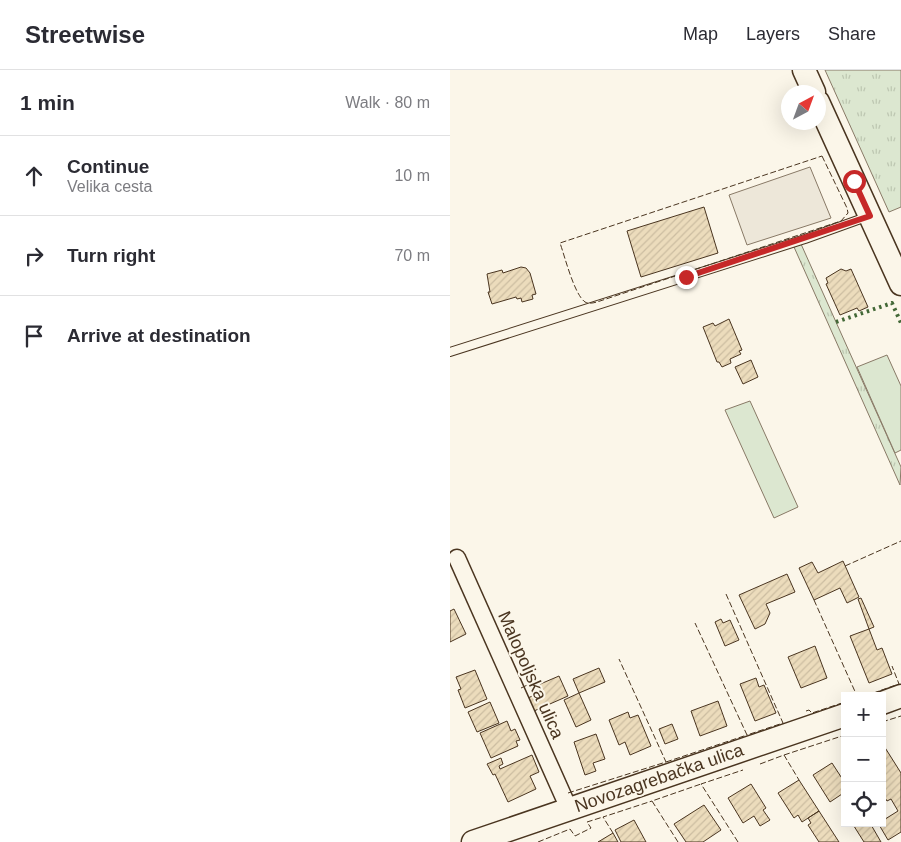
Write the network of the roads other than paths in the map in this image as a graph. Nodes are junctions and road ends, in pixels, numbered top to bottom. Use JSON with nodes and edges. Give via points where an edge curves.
{"nodes":[{"id":1,"x":804,"y":70,"type":"edge"},
{"id":2,"x":811,"y":85,"type":"edge"},
{"id":3,"x":826,"y":120,"type":"edge"},
{"id":4,"x":870,"y":216,"type":"junction"},
{"id":5,"x":901,"y":284,"type":"edge"},
{"id":6,"x":450,"y":352,"type":"edge"},
{"id":7,"x":457,"y":558,"type":"dead end"},
{"id":8,"x":901,"y":696,"type":"edge"},
{"id":9,"x":886,"y":702,"type":"edge"},
{"id":10,"x":841,"y":716,"type":"edge"},
{"id":11,"x":569,"y":808,"type":"junction"},
{"id":12,"x":473,"y":842,"type":"edge"}],
"edges":[{"from":1,"to":2,"type":"main road"},
{"from":3,"to":4,"type":"main road"},
{"from":4,"to":5,"type":"main road"},
{"from":4,"to":6,"type":"lane"},
{"from":7,"to":11,"type":"street","name":"Malopoljska ulica"},
{"from":8,"to":9,"type":"main road"},
{"from":10,"to":11,"type":"main road","name":"Novozagrebačka ulica"},
{"from":11,"to":12,"type":"main road","name":"Novozagrebačka ulica"}]}
